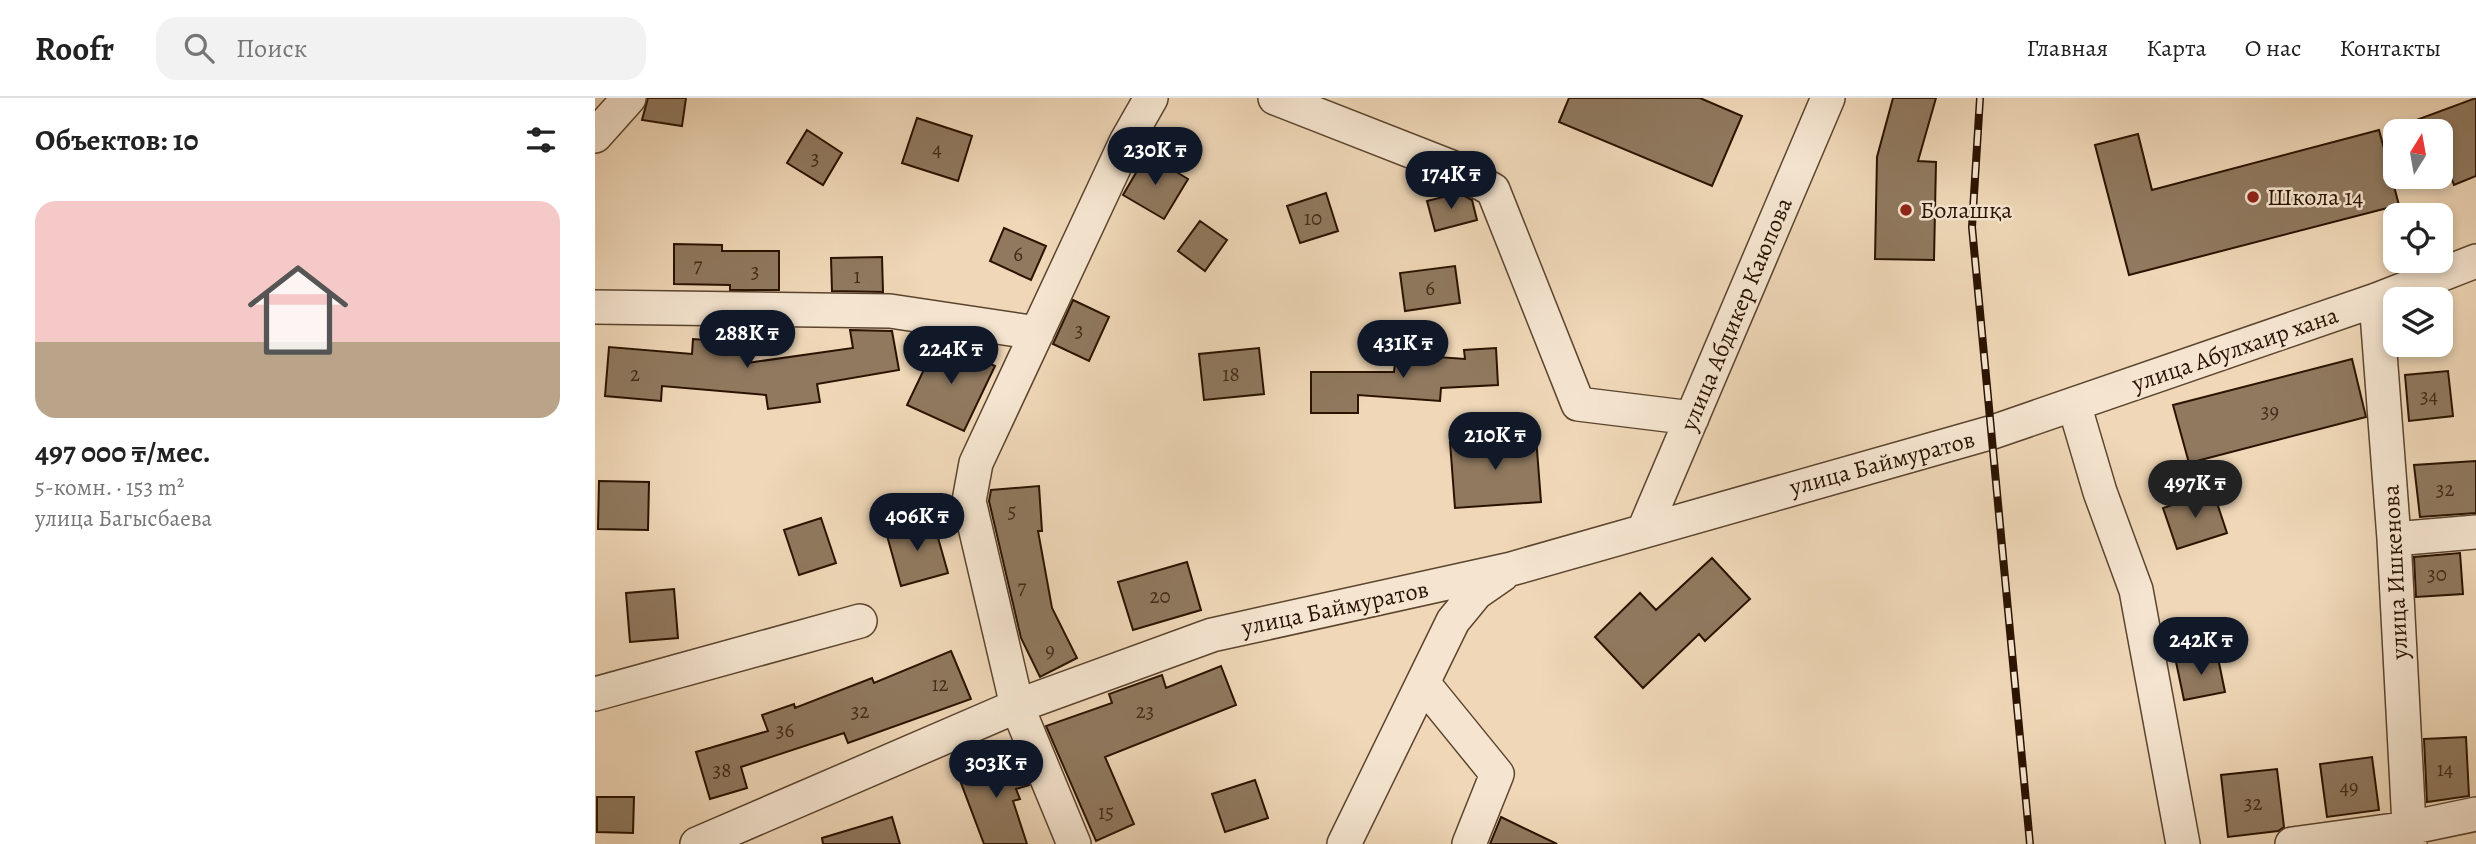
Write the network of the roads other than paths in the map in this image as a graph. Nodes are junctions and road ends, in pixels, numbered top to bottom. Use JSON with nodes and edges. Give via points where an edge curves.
{"nodes":[{"id":1,"x":629,"y":98,"type":"edge"},
{"id":2,"x":1151,"y":98,"type":"edge"},
{"id":3,"x":1275,"y":98,"type":"edge"},
{"id":4,"x":1828,"y":98,"type":"edge"},
{"id":5,"x":595,"y":135,"type":"edge"},
{"id":6,"x":2476,"y":261,"type":"edge"},
{"id":7,"x":2376,"y":300,"type":"junction"},
{"id":8,"x":595,"y":307,"type":"edge"},
{"id":9,"x":595,"y":313,"type":"edge"},
{"id":10,"x":1037,"y":333,"type":"junction"},
{"id":11,"x":2074,"y":404,"type":"junction"},
{"id":12,"x":1692,"y":418,"type":"junction"},
{"id":13,"x":1993,"y":432,"type":"joint"},
{"id":14,"x":1644,"y":530,"type":"junction"},
{"id":15,"x":2476,"y":532,"type":"edge"},
{"id":16,"x":2394,"y":539,"type":"junction"},
{"id":17,"x":1511,"y":569,"type":"junction"},
{"id":18,"x":860,"y":621,"type":"dead end"},
{"id":19,"x":1423,"y":683,"type":"junction"},
{"id":20,"x":595,"y":694,"type":"edge"},
{"id":21,"x":1017,"y":706,"type":"junction"},
{"id":22,"x":2476,"y":814,"type":"edge"},
{"id":23,"x":2409,"y":836,"type":"edge"},
{"id":24,"x":697,"y":844,"type":"edge"},
{"id":25,"x":1074,"y":844,"type":"edge"},
{"id":26,"x":1345,"y":844,"type":"edge"},
{"id":27,"x":1469,"y":844,"type":"edge"},
{"id":28,"x":2182,"y":844,"type":"edge"},
{"id":29,"x":2292,"y":844,"type":"edge"}],
"edges":[{"from":1,"to":5,"type":"street"},
{"from":2,"to":10,"type":"street"},
{"from":3,"to":12,"type":"street","via":[[1454,168],[1493,190],[1578,404]]},
{"from":4,"to":12,"type":"street","name":"улица Абдикер Каюпова"},
{"from":6,"to":7,"type":"street","name":"улица Абулхаир хана"},
{"from":7,"to":11,"type":"street","name":"улица Абулхаир хана"},
{"from":7,"to":16,"type":"street","name":"улица Ишкенова"},
{"from":8,"to":9,"type":"street"},
{"from":8,"to":10,"type":"street","via":[[890,311]]},
{"from":10,"to":21,"type":"street","via":[[976,463],[969,501]]},
{"from":11,"to":13,"type":"street","name":"улица Абулхаир хана"},
{"from":11,"to":28,"type":"street","via":[[2136,590]]},
{"from":12,"to":14,"type":"street","name":"улица Абдикер Каюпова"},
{"from":13,"to":14,"type":"street","name":"улица Баймуратов"},
{"from":14,"to":17,"type":"street","name":"улица Баймуратов"},
{"from":15,"to":16,"type":"street"},
{"from":16,"to":23,"type":"street","name":"улица Ишкенова"},
{"from":17,"to":19,"type":"street","via":[[1476,593],[1453,621]]},
{"from":17,"to":21,"type":"street","name":"улица Баймуратов","via":[[1212,635]]},
{"from":18,"to":20,"type":"street"},
{"from":19,"to":26,"type":"street"},
{"from":19,"to":27,"type":"street","via":[[1497,774]]},
{"from":21,"to":24,"type":"street","name":"улица Баймуратов"},
{"from":21,"to":25,"type":"street"},
{"from":22,"to":23,"type":"street"},
{"from":23,"to":29,"type":"street"}]}
